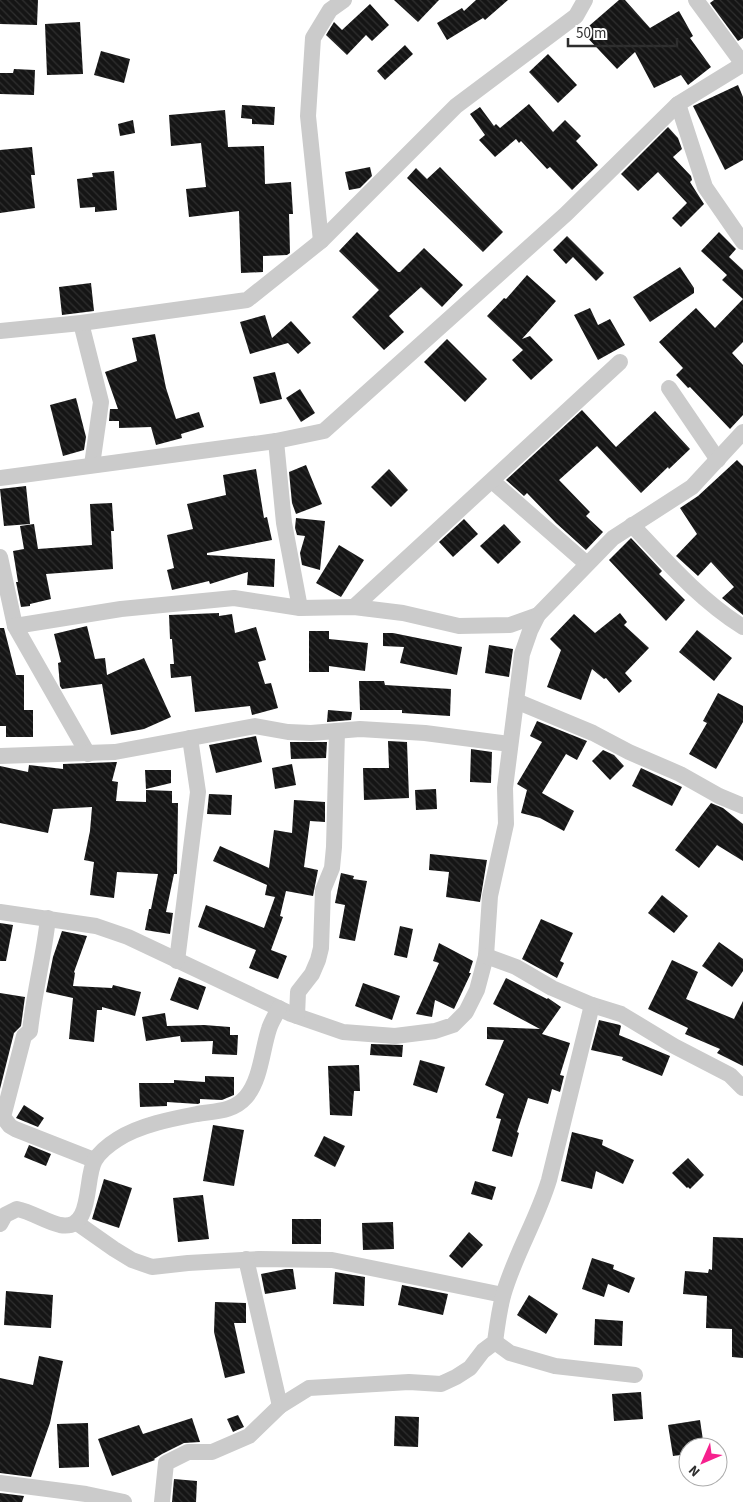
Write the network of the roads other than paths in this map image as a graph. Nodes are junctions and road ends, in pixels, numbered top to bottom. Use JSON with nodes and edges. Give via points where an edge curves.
{"nodes":[{"id":1,"x":344,"y":0,"type":"edge"},
{"id":2,"x":585,"y":0,"type":"edge"},
{"id":3,"x":696,"y":0,"type":"edge"},
{"id":4,"x":743,"y":64,"type":"edge"},
{"id":5,"x":678,"y":104,"type":"junction"},
{"id":6,"x":321,"y":240,"type":"junction"},
{"id":7,"x":743,"y":242,"type":"edge"},
{"id":8,"x":80,"y":323,"type":"junction"},
{"id":9,"x":0,"y":331,"type":"edge"},
{"id":10,"x":620,"y":362,"type":"dead end"},
{"id":11,"x":668,"y":388,"type":"dead end"},
{"id":12,"x":742,"y":434,"type":"edge"},
{"id":13,"x":276,"y":441,"type":"junction"},
{"id":14,"x":718,"y":460,"type":"junction"},
{"id":15,"x":92,"y":465,"type":"junction"},
{"id":16,"x":0,"y":478,"type":"edge"},
{"id":17,"x":492,"y":481,"type":"junction"},
{"id":18,"x":632,"y":525,"type":"junction"},
{"id":19,"x":0,"y":557,"type":"edge"},
{"id":20,"x":587,"y":564,"type":"junction"},
{"id":21,"x":354,"y":607,"type":"junction"},
{"id":22,"x":300,"y":608,"type":"junction"},
{"id":23,"x":538,"y":615,"type":"junction"},
{"id":24,"x":15,"y":626,"type":"junction"},
{"id":25,"x":743,"y":627,"type":"edge"},
{"id":26,"x":516,"y":702,"type":"junction"},
{"id":27,"x":337,"y":731,"type":"junction"},
{"id":28,"x":190,"y":738,"type":"junction"},
{"id":29,"x":510,"y":744,"type":"junction"},
{"id":30,"x":88,"y":754,"type":"junction"},
{"id":31,"x":0,"y":756,"type":"edge"},
{"id":32,"x":743,"y":806,"type":"edge"},
{"id":33,"x":0,"y":912,"type":"edge"},
{"id":34,"x":48,"y":918,"type":"junction"},
{"id":35,"x":486,"y":956,"type":"junction"},
{"id":36,"x":177,"y":961,"type":"junction"},
{"id":37,"x":592,"y":1005,"type":"junction"},
{"id":38,"x":279,"y":1008,"type":"junction"},
{"id":39,"x":297,"y":1016,"type":"junction"},
{"id":40,"x":743,"y":1088,"type":"edge"},
{"id":41,"x":94,"y":1160,"type":"junction"},
{"id":42,"x":77,"y":1223,"type":"junction"},
{"id":43,"x":0,"y":1224,"type":"edge"},
{"id":44,"x":246,"y":1259,"type":"junction"},
{"id":45,"x":503,"y":1295,"type":"junction"},
{"id":46,"x":495,"y":1342,"type":"junction"},
{"id":47,"x":635,"y":1375,"type":"dead end"},
{"id":48,"x":280,"y":1406,"type":"junction"},
{"id":49,"x":0,"y":1482,"type":"edge"},
{"id":50,"x":87,"y":1498,"type":"edge"},
{"id":51,"x":124,"y":1502,"type":"edge"},
{"id":52,"x":162,"y":1502,"type":"edge"}],
"edges":[{"from":1,"to":6,"type":"street","via":[[330,10],[313,38],[308,116]]},
{"from":2,"to":6,"type":"street","via":[[576,16],[456,106]]},
{"from":3,"to":4,"type":"street"},
{"from":4,"to":5,"type":"street"},
{"from":5,"to":7,"type":"street","via":[[705,187]]},
{"from":5,"to":13,"type":"street","via":[[566,214],[324,432]]},
{"from":6,"to":8,"type":"street","via":[[248,300]]},
{"from":8,"to":9,"type":"street"},
{"from":8,"to":15,"type":"street","via":[[101,402]]},
{"from":10,"to":17,"type":"street"},
{"from":11,"to":14,"type":"street"},
{"from":12,"to":14,"type":"street"},
{"from":13,"to":15,"type":"street"},
{"from":13,"to":22,"type":"street","via":[[284,523]]},
{"from":14,"to":18,"type":"street","via":[[692,487]]},
{"from":15,"to":16,"type":"street"},
{"from":17,"to":20,"type":"street"},
{"from":17,"to":21,"type":"street"},
{"from":18,"to":20,"type":"street","via":[[613,538]]},
{"from":18,"to":25,"type":"street","via":[[682,579],[721,613]]},
{"from":19,"to":24,"type":"street"},
{"from":20,"to":23,"type":"street"},
{"from":21,"to":22,"type":"street"},
{"from":21,"to":23,"type":"street","via":[[459,626],[510,625]]},
{"from":22,"to":24,"type":"street","via":[[234,598],[121,609]]},
{"from":23,"to":26,"type":"street","via":[[522,654]]},
{"from":24,"to":30,"type":"street"},
{"from":26,"to":29,"type":"street"},
{"from":26,"to":32,"type":"street","via":[[593,733]]},
{"from":27,"to":28,"type":"street","via":[[296,732],[255,726]]},
{"from":27,"to":29,"type":"street","via":[[425,734]]},
{"from":27,"to":39,"type":"street","via":[[334,847],[332,868],[323,890],[321,948],[312,974],[298,992]]},
{"from":28,"to":30,"type":"street"},
{"from":28,"to":36,"type":"street","via":[[198,792]]},
{"from":29,"to":35,"type":"street","via":[[505,788],[506,824],[490,896]]},
{"from":30,"to":31,"type":"street"},
{"from":33,"to":34,"type":"street"},
{"from":34,"to":36,"type":"street","via":[[96,926],[128,937]]},
{"from":34,"to":41,"type":"street","via":[[30,1031],[24,1036],[3,1116],[15,1129]]},
{"from":35,"to":37,"type":"street","via":[[516,967],[552,988]]},
{"from":35,"to":39,"type":"street","via":[[477,990],[466,1012],[453,1025],[435,1031],[395,1036],[343,1032]]},
{"from":36,"to":38,"type":"street"},
{"from":37,"to":40,"type":"street","via":[[622,1014],[724,1072]]},
{"from":37,"to":45,"type":"street","via":[[544,1195]]},
{"from":38,"to":39,"type":"street"},
{"from":38,"to":41,"type":"street","via":[[270,1027],[254,1084],[246,1097],[225,1111],[197,1114],[136,1130],[118,1139]]},
{"from":41,"to":42,"type":"street","via":[[82,1215]]},
{"from":42,"to":43,"type":"street","via":[[60,1225],[17,1209],[5,1215]]},
{"from":42,"to":44,"type":"street","via":[[132,1260],[152,1267]]},
{"from":44,"to":45,"type":"street","via":[[332,1260]]},
{"from":44,"to":48,"type":"street"},
{"from":45,"to":46,"type":"street"},
{"from":46,"to":47,"type":"street","via":[[510,1353],[555,1366]]},
{"from":46,"to":48,"type":"street","via":[[470,1368],[441,1384],[409,1382],[318,1386]]},
{"from":48,"to":52,"type":"street","via":[[249,1436],[212,1452],[188,1452],[166,1463]]},
{"from":49,"to":50,"type":"street"},
{"from":50,"to":51,"type":"street"}]}
